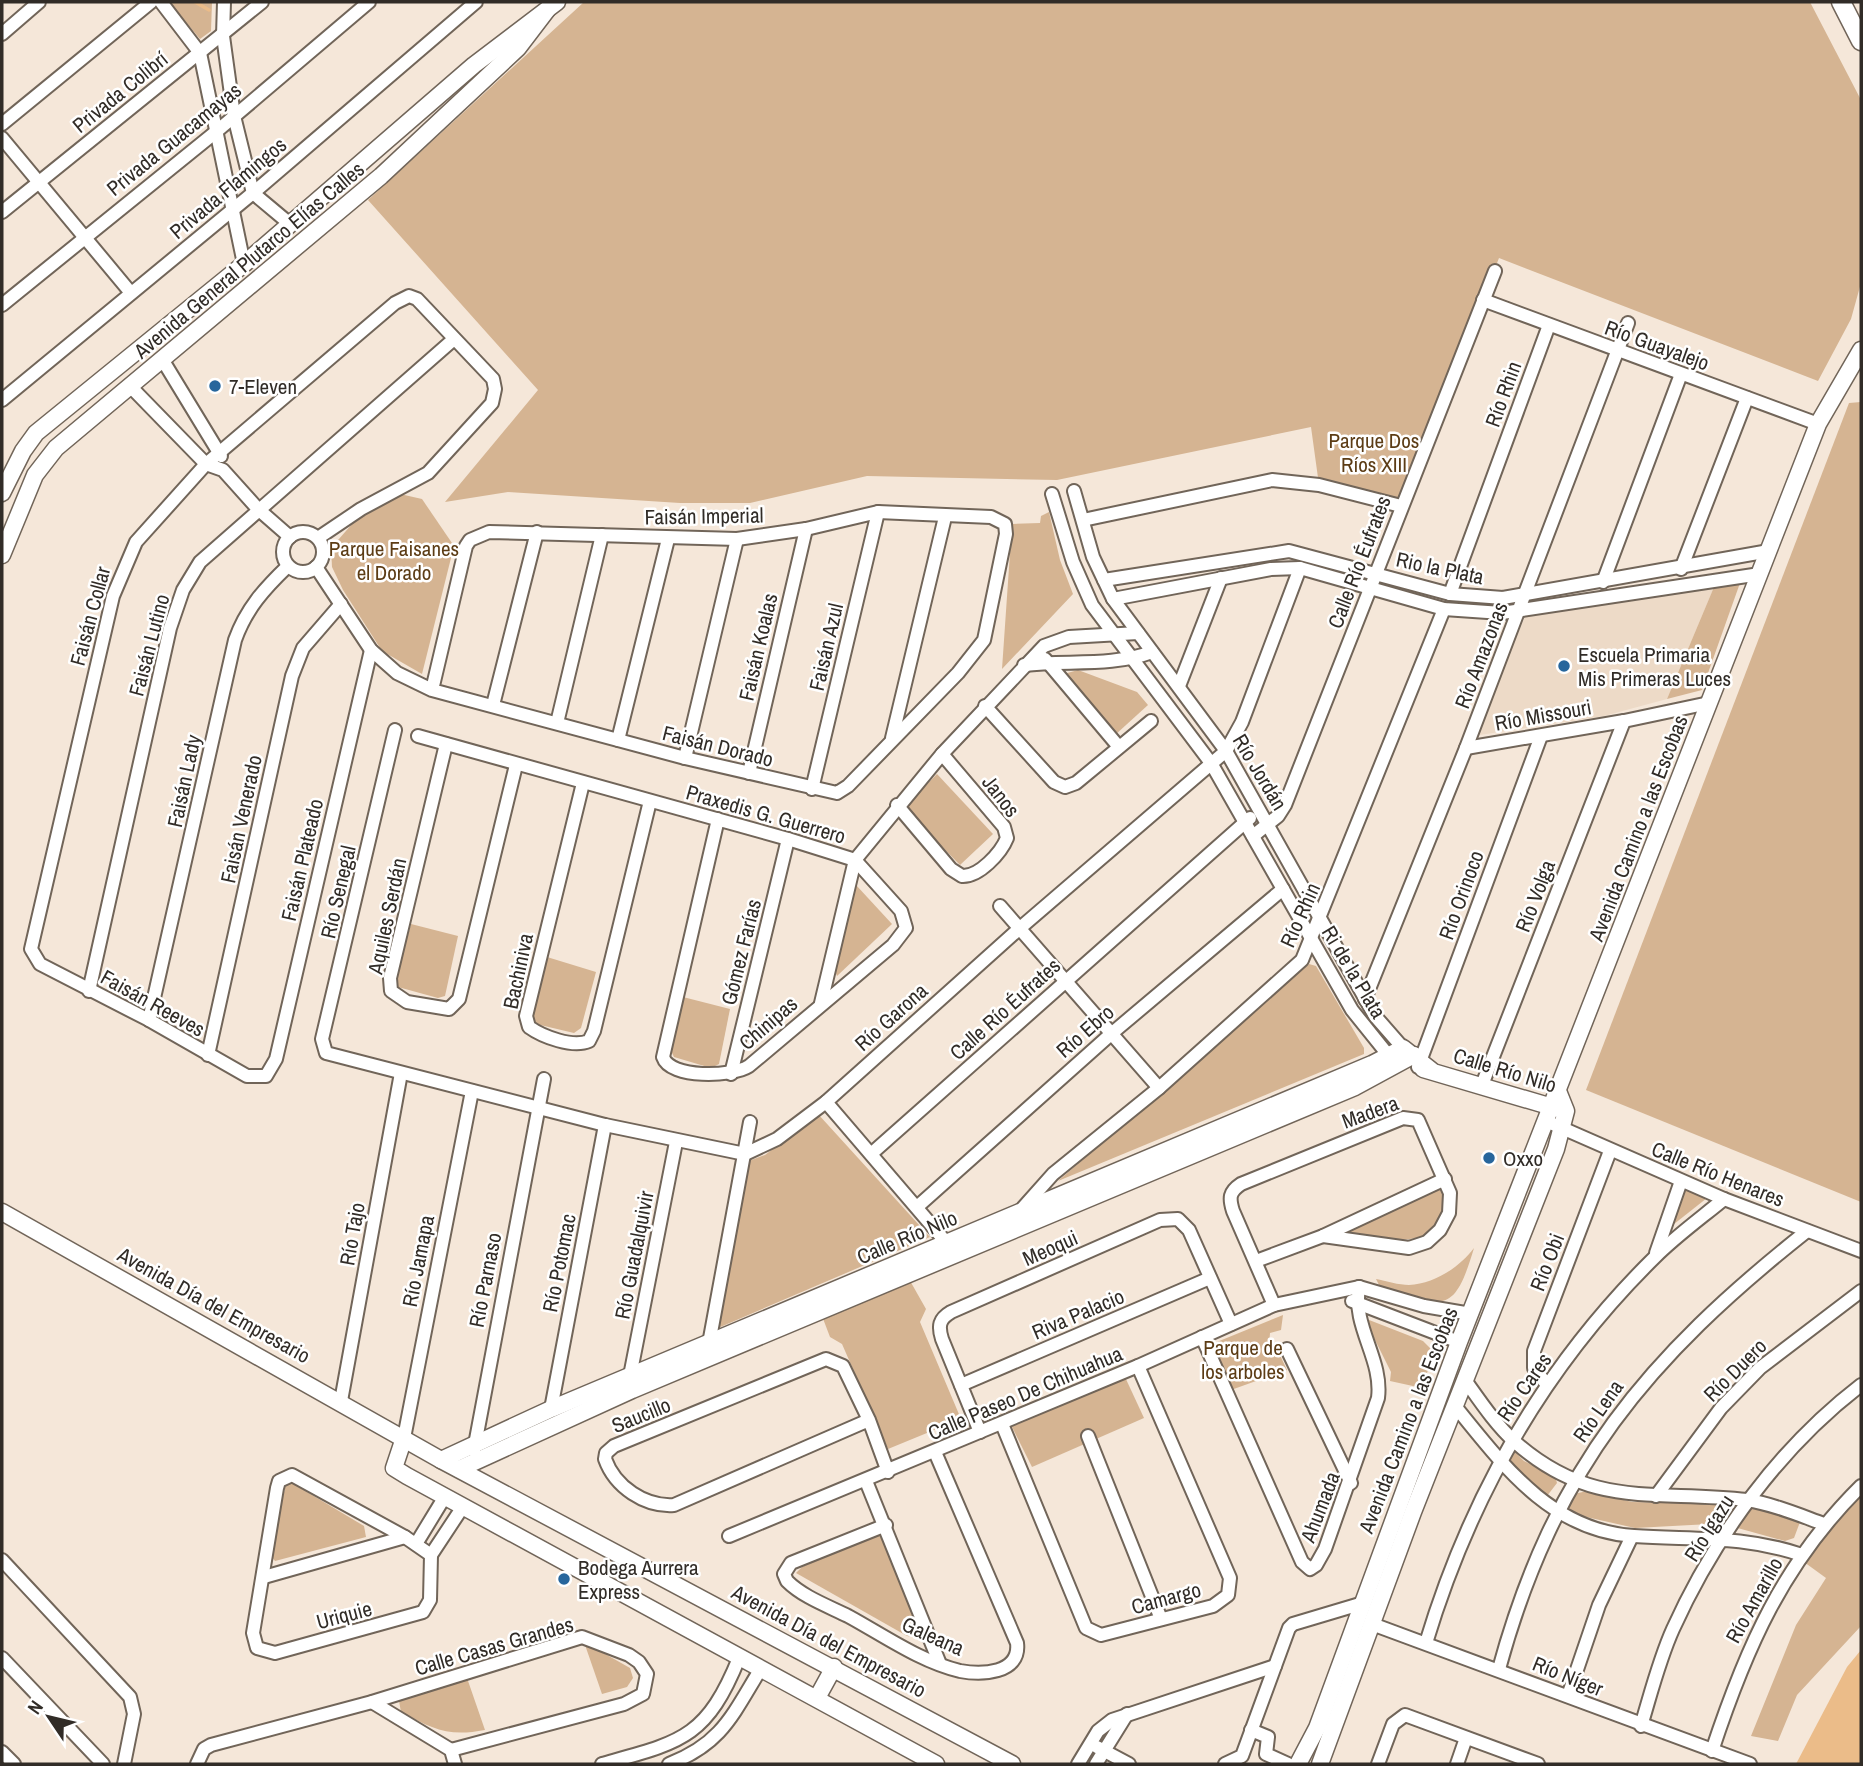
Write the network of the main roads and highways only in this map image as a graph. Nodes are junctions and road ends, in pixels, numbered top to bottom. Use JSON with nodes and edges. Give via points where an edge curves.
{"nodes":[{"id":1,"x":1850,"y":16,"type":"edge"},
{"id":2,"x":1861,"y":41,"type":"edge"}],
"edges":[{"from":1,"to":2,"type":"main road"}]}
